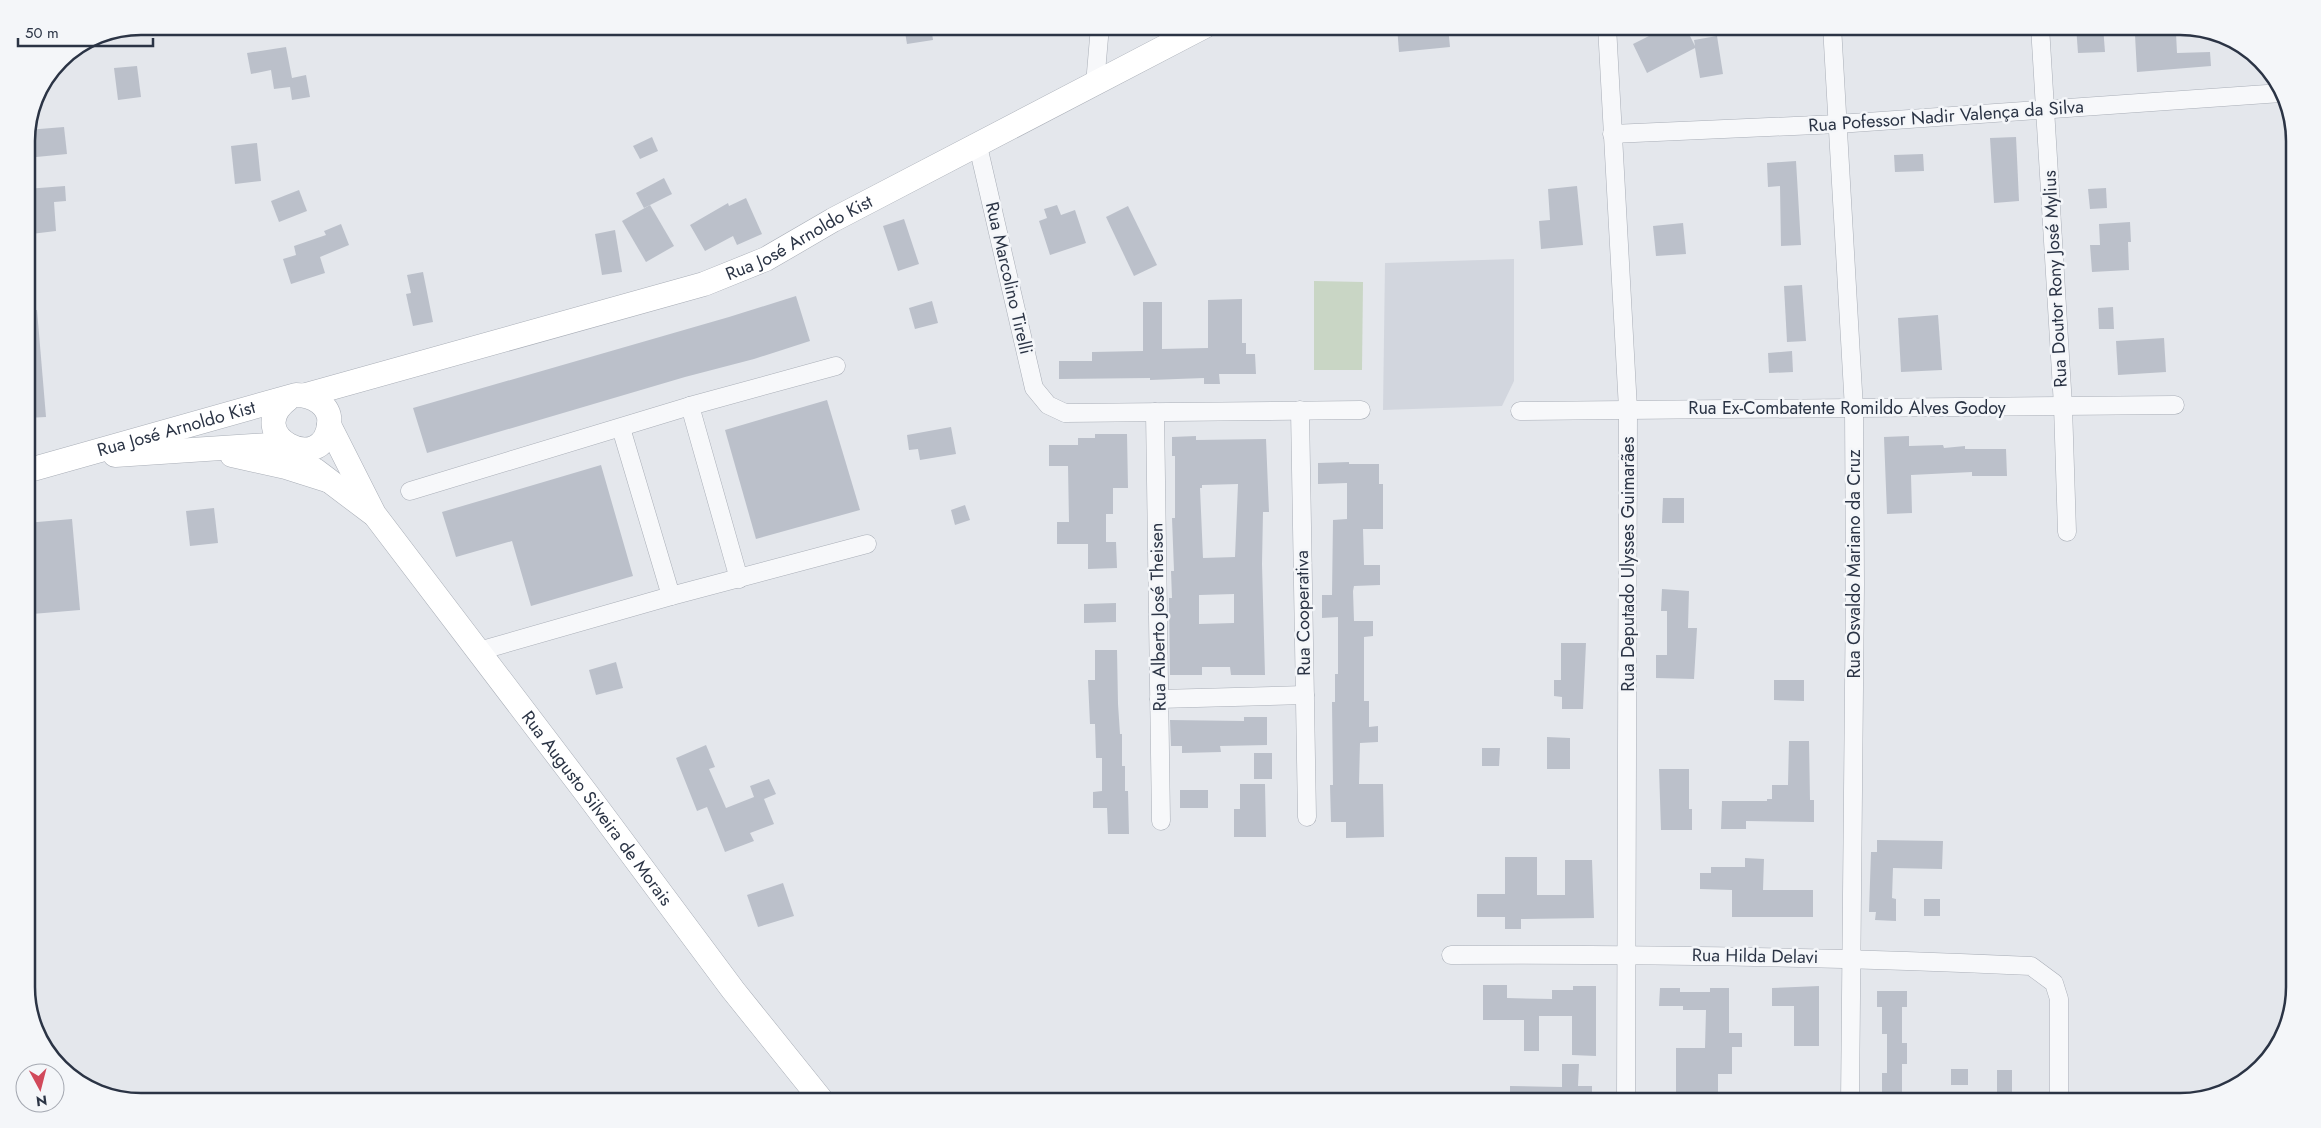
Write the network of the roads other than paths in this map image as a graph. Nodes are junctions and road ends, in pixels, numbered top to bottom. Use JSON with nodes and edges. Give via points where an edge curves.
{"nodes":[{"id":1,"x":1099,"y":35,"type":"edge"},
{"id":2,"x":1188,"y":35,"type":"edge"},
{"id":3,"x":1607,"y":35,"type":"edge"},
{"id":4,"x":1833,"y":35,"type":"edge"},
{"id":5,"x":2041,"y":35,"type":"edge"},
{"id":6,"x":1096,"y":84,"type":"junction"},
{"id":7,"x":2275,"y":93,"type":"edge"},
{"id":8,"x":2045,"y":110,"type":"junction"},
{"id":9,"x":1838,"y":124,"type":"junction"},
{"id":10,"x":1612,"y":134,"type":"junction"},
{"id":11,"x":978,"y":146,"type":"junction"},
{"id":12,"x":836,"y":366,"type":"dead end"},
{"id":13,"x":365,"y":378,"type":"junction"},
{"id":14,"x":297,"y":397,"type":"junction"},
{"id":15,"x":2175,"y":405,"type":"dead end"},
{"id":16,"x":690,"y":406,"type":"junction"},
{"id":17,"x":2062,"y":406,"type":"junction"},
{"id":18,"x":1628,"y":409,"type":"junction"},
{"id":19,"x":1854,"y":409,"type":"junction"},
{"id":20,"x":1300,"y":410,"type":"junction"},
{"id":21,"x":1360,"y":410,"type":"dead end"},
{"id":22,"x":1520,"y":410,"type":"dead end"},
{"id":23,"x":1155,"y":412,"type":"junction"},
{"id":24,"x":329,"y":421,"type":"junction"},
{"id":25,"x":621,"y":428,"type":"junction"},
{"id":26,"x":288,"y":446,"type":"junction"},
{"id":27,"x":206,"y":450,"type":"junction"},
{"id":28,"x":64,"y":459,"type":"junction"},
{"id":29,"x":35,"y":468,"type":"edge"},
{"id":30,"x":327,"y":480,"type":"junction"},
{"id":31,"x":410,"y":491,"type":"dead end"},
{"id":32,"x":374,"y":514,"type":"junction"},
{"id":33,"x":2067,"y":532,"type":"dead end"},
{"id":34,"x":867,"y":544,"type":"dead end"},
{"id":35,"x":739,"y":579,"type":"junction"},
{"id":36,"x":670,"y":596,"type":"junction"},
{"id":37,"x":479,"y":651,"type":"junction"},
{"id":38,"x":1305,"y":694,"type":"junction"},
{"id":39,"x":1159,"y":699,"type":"junction"},
{"id":40,"x":1307,"y":817,"type":"dead end"},
{"id":41,"x":1161,"y":822,"type":"dead end"},
{"id":42,"x":1626,"y":954,"type":"junction"},
{"id":43,"x":1451,"y":955,"type":"dead end"},
{"id":44,"x":1851,"y":958,"type":"junction"},
{"id":45,"x":816,"y":1093,"type":"edge"},
{"id":46,"x":1626,"y":1093,"type":"edge"},
{"id":47,"x":1850,"y":1093,"type":"edge"},
{"id":48,"x":2059,"y":1093,"type":"edge"}],
"edges":[{"from":1,"to":6,"type":"street"},
{"from":2,"to":6,"type":"main road","name":"Rua José Arnoldo Kist"},
{"from":3,"to":10,"type":"street","name":"Rua Deputado Ulysses Guimarães"},
{"from":4,"to":9,"type":"street","name":"Rua Osvaldo Mariano da Cruz"},
{"from":5,"to":8,"type":"street","name":"Rua Doutor Rony José Mylius"},
{"from":6,"to":11,"type":"main road","name":"Rua José Arnoldo Kist"},
{"from":7,"to":8,"type":"street","name":"Rua Pofessor Nadir Valença da Silva"},
{"from":8,"to":9,"type":"street","name":"Rua Pofessor Nadir Valença da Silva"},
{"from":8,"to":17,"type":"street","name":"Rua Doutor Rony José Mylius"},
{"from":9,"to":10,"type":"street","name":"Rua Pofessor Nadir Valença da Silva"},
{"from":9,"to":19,"type":"street","name":"Rua Osvaldo Mariano da Cruz"},
{"from":10,"to":18,"type":"street","name":"Rua Deputado Ulysses Guimarães"},
{"from":11,"to":13,"type":"main road","name":"Rua José Arnoldo Kist","via":[[833,220],[766,259],[704,284]]},
{"from":11,"to":23,"type":"street","name":"Rua Marcolino Tirelli","via":[[1034,388],[1048,405],[1065,413]]},
{"from":12,"to":16,"type":"street"},
{"from":13,"to":14,"type":"main road","name":"Rua José Arnoldo Kist"},
{"from":13,"to":24,"type":"main road","name":"Rua José Arnoldo Kist"},
{"from":14,"to":24,"type":"main road","via":[[321,404]]},
{"from":14,"to":26,"type":"main road","name":"Rua José Arnoldo Kist","via":[[281,404],[274,420],[278,437]]},
{"from":14,"to":28,"type":"main road","name":"Rua José Arnoldo Kist"},
{"from":15,"to":17,"type":"street","name":"Rua Ex-Combatente Romildo Alves Godoy"},
{"from":16,"to":25,"type":"street"},
{"from":16,"to":35,"type":"street"},
{"from":17,"to":19,"type":"street","name":"Rua Ex-Combatente Romildo Alves Godoy"},
{"from":17,"to":33,"type":"street","name":"Rua Doutor Rony José Mylius"},
{"from":18,"to":19,"type":"street","name":"Rua Ex-Combatente Romildo Alves Godoy"},
{"from":18,"to":22,"type":"street","name":"Rua Ex-Combatente Romildo Alves Godoy"},
{"from":18,"to":42,"type":"street","name":"Rua Deputado Ulysses Guimarães"},
{"from":19,"to":44,"type":"street","name":"Rua Osvaldo Mariano da Cruz"},
{"from":20,"to":21,"type":"street"},
{"from":20,"to":23,"type":"street"},
{"from":20,"to":38,"type":"street","name":"Rua Cooperativa"},
{"from":23,"to":39,"type":"street","name":"Rua Alberto José Theisen"},
{"from":24,"to":26,"type":"main road","name":"Rua José Arnoldo Kist","via":[[326,436],[311,448]]},
{"from":24,"to":32,"type":"main road","name":"Rua Augusto Silveira de Morais"},
{"from":25,"to":31,"type":"street"},
{"from":25,"to":36,"type":"street"},
{"from":26,"to":27,"type":"main road","name":"Rua José Arnoldo Kist"},
{"from":26,"to":30,"type":"main road","name":"Rua Augusto Silveira de Morais"},
{"from":27,"to":28,"type":"main road","name":"Rua José Arnoldo Kist"},
{"from":27,"to":30,"type":"main road","name":"Rua Augusto Silveira de Morais"},
{"from":28,"to":29,"type":"main road","name":"Rua José Arnoldo Kist"},
{"from":30,"to":32,"type":"main road","name":"Rua Augusto Silveira de Morais"},
{"from":32,"to":37,"type":"main road","name":"Rua Augusto Silveira de Morais"},
{"from":34,"to":35,"type":"street"},
{"from":35,"to":36,"type":"street"},
{"from":36,"to":37,"type":"street"},
{"from":37,"to":45,"type":"main road","name":"Rua Augusto Silveira de Morais","via":[[733,990]]},
{"from":38,"to":39,"type":"street"},
{"from":38,"to":40,"type":"street","name":"Rua Cooperativa"},
{"from":39,"to":41,"type":"street","name":"Rua Alberto José Theisen"},
{"from":42,"to":43,"type":"street","name":"Rua Hilda Delavi"},
{"from":42,"to":44,"type":"street","name":"Rua Hilda Delavi"},
{"from":42,"to":46,"type":"street","name":"Rua Deputado Ulysses Guimarães"},
{"from":44,"to":47,"type":"street","name":"Rua Osvaldo Mariano da Cruz"},
{"from":44,"to":48,"type":"street","name":"Rua Hilda Delavi","via":[[2031,966],[2054,983],[2059,999]]}]}
